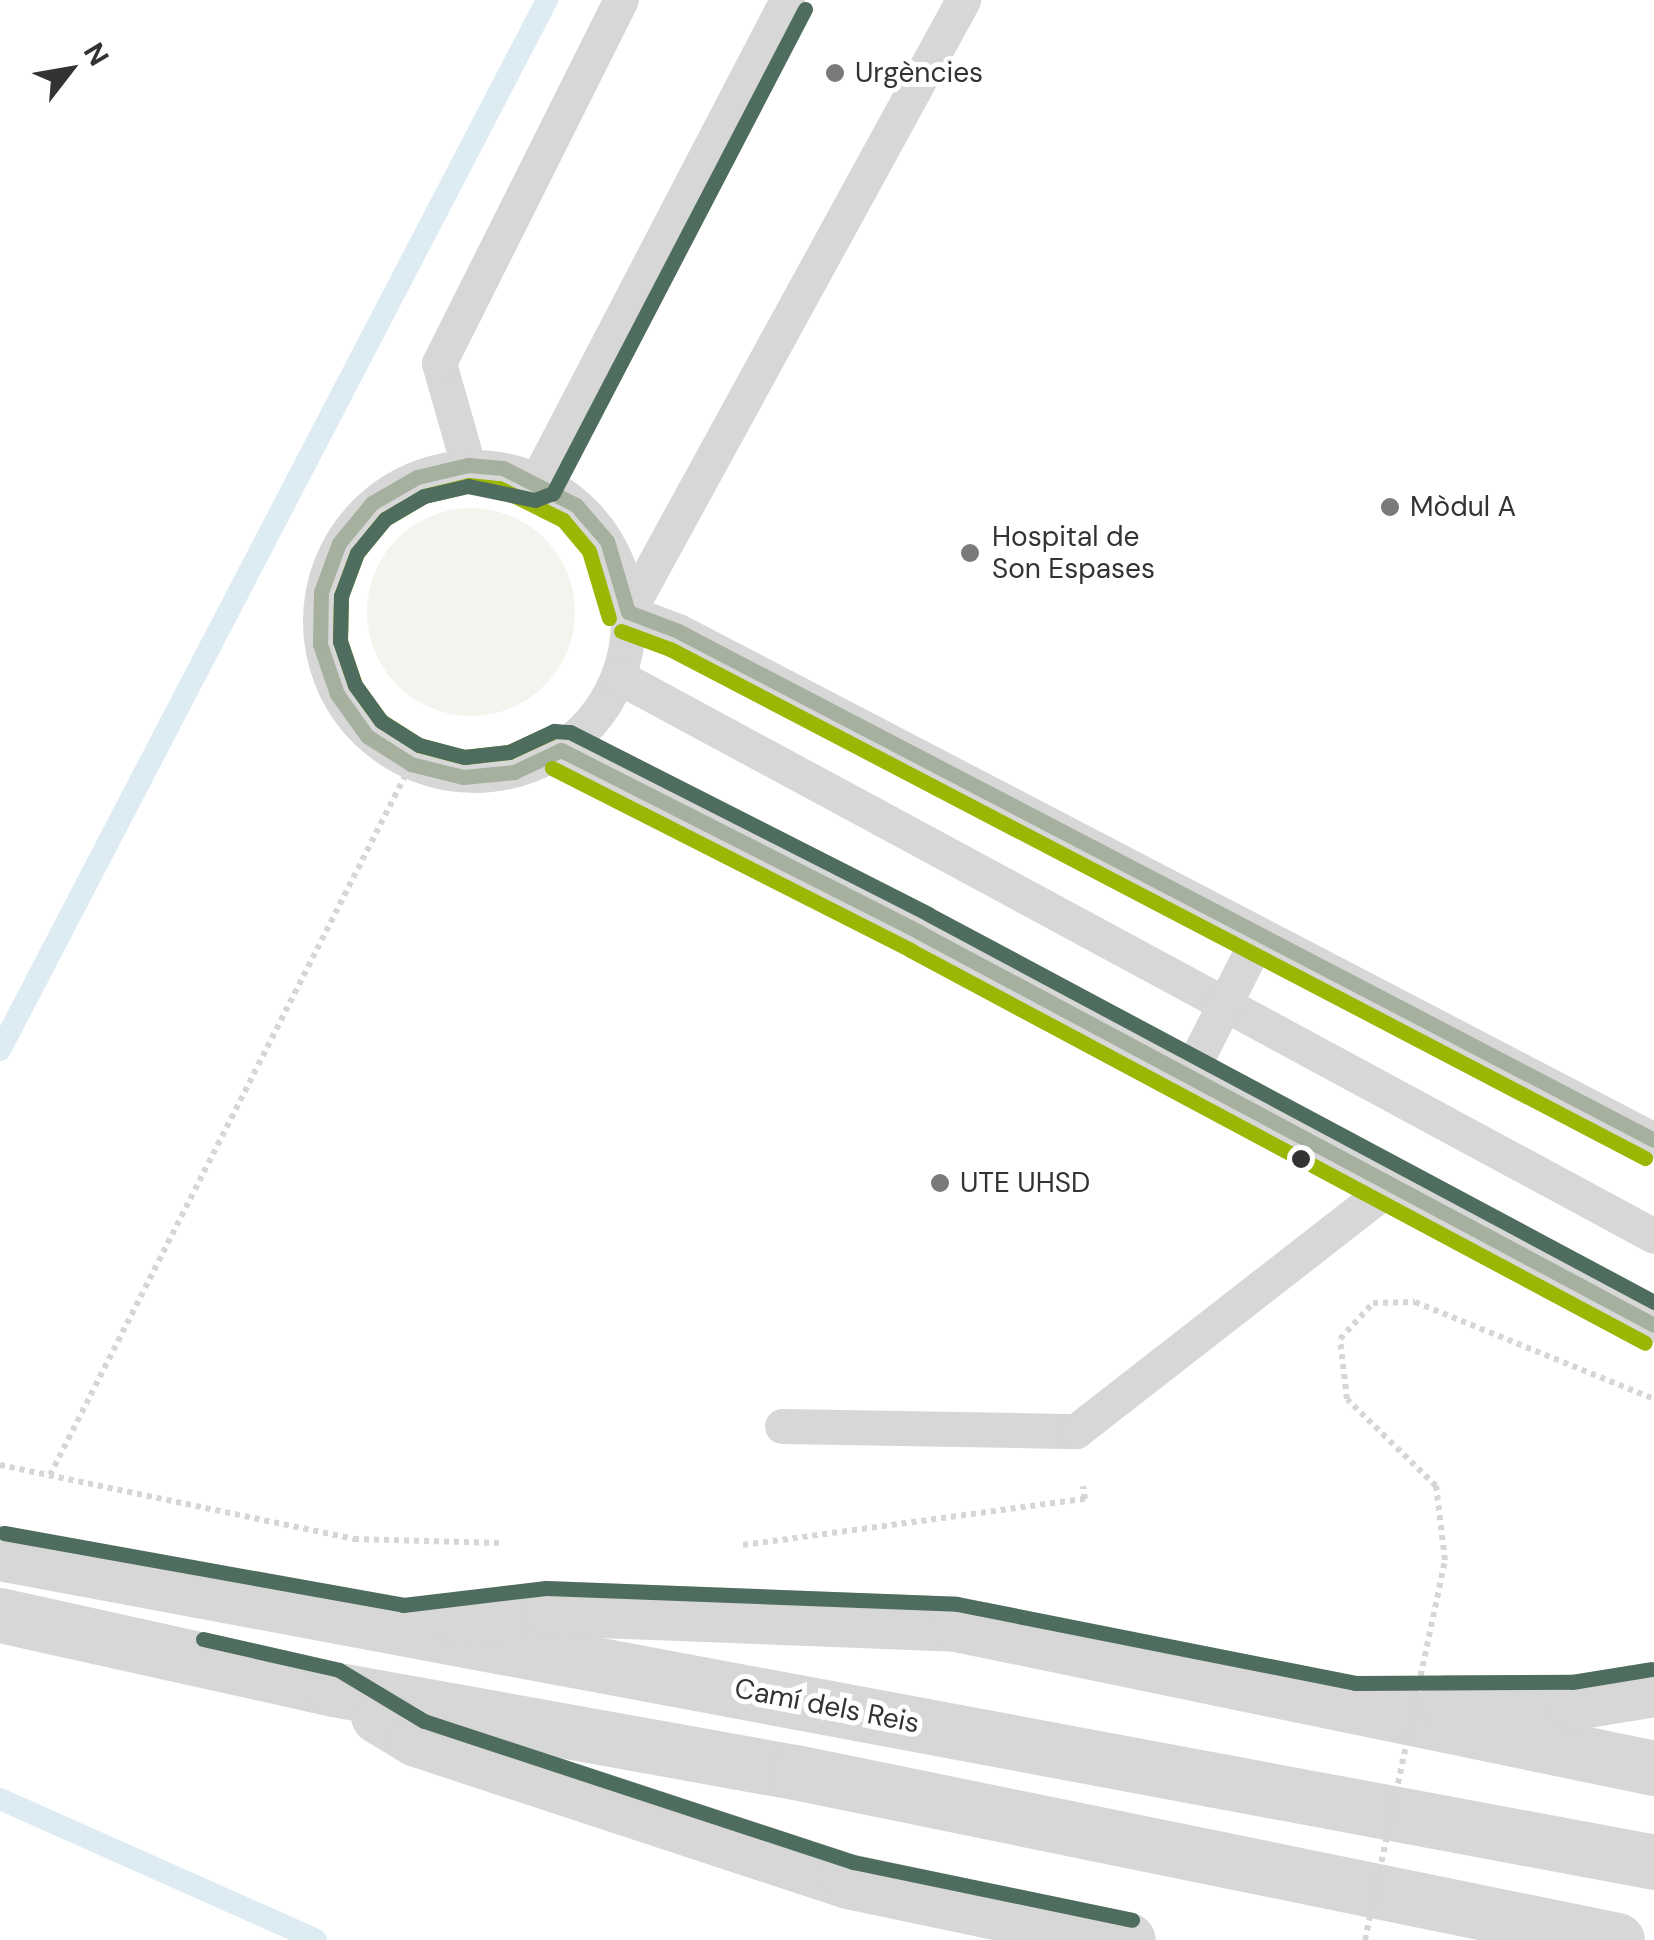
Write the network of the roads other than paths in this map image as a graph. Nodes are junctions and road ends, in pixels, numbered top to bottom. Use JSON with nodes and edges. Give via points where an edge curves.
{"nodes":[{"id":1,"x":621,"y":0,"type":"edge"},
{"id":2,"x":787,"y":0,"type":"edge"},
{"id":3,"x":963,"y":0,"type":"edge"},
{"id":4,"x":468,"y":466,"type":"junction"},
{"id":5,"x":537,"y":480,"type":"junction"},
{"id":6,"x":628,"y":612,"type":"junction"},
{"id":7,"x":619,"y":677,"type":"junction"},
{"id":8,"x":561,"y":750,"type":"junction"},
{"id":9,"x":1260,"y":936,"type":"junction"},
{"id":10,"x":1224,"y":1010,"type":"junction"},
{"id":11,"x":1188,"y":1076,"type":"junction"},
{"id":12,"x":1654,"y":1140,"type":"edge"},
{"id":13,"x":1392,"y":1186,"type":"junction"},
{"id":14,"x":1654,"y":1236,"type":"edge"},
{"id":15,"x":1651,"y":1317,"type":"edge"},
{"id":16,"x":782,"y":1426,"type":"dead end"},
{"id":17,"x":0,"y":1553,"type":"edge"},
{"id":18,"x":0,"y":1615,"type":"edge"},
{"id":19,"x":402,"y":1625,"type":"junction"},
{"id":20,"x":332,"y":1689,"type":"junction"},
{"id":21,"x":1654,"y":1689,"type":"edge"},
{"id":22,"x":1353,"y":1703,"type":"junction"},
{"id":23,"x":1654,"y":1768,"type":"edge"},
{"id":24,"x":1654,"y":1862,"type":"edge"},
{"id":25,"x":1128,"y":1940,"type":"edge"},
{"id":26,"x":1617,"y":1940,"type":"edge"}],
"edges":[{"from":1,"to":4,"type":"lane","via":[[439,363]]},
{"from":2,"to":5,"type":"lane"},
{"from":3,"to":6,"type":"lane"},
{"from":4,"to":5,"type":"lane"},
{"from":4,"to":8,"type":"lane","via":[[416,476],[372,503],[339,543],[321,592],[320,644],[337,694],[368,736],[411,764],[463,777],[514,772]]},
{"from":5,"to":6,"type":"lane","via":[[576,505],[607,542]]},
{"from":6,"to":7,"type":"lane"},
{"from":6,"to":9,"type":"lane","via":[[678,631]]},
{"from":7,"to":8,"type":"lane","via":[[596,718]]},
{"from":7,"to":10,"type":"lane"},
{"from":8,"to":11,"type":"lane"},
{"from":9,"to":10,"type":"lane"},
{"from":9,"to":12,"type":"lane"},
{"from":10,"to":11,"type":"lane"},
{"from":10,"to":14,"type":"lane"},
{"from":11,"to":13,"type":"lane"},
{"from":13,"to":15,"type":"lane"},
{"from":13,"to":16,"type":"lane","via":[[1076,1431]]},
{"from":17,"to":19,"type":"street","name":"Camí dels Reis"},
{"from":18,"to":20,"type":"street"},
{"from":19,"to":22,"type":"street","via":[[547,1608],[956,1624]]},
{"from":19,"to":24,"type":"street","name":"Camí dels Reis"},
{"from":20,"to":25,"type":"street","via":[[416,1739],[848,1881]]},
{"from":20,"to":26,"type":"street","via":[[796,1772]]},
{"from":21,"to":22,"type":"street","via":[[1574,1702]]},
{"from":22,"to":23,"type":"street"}]}
